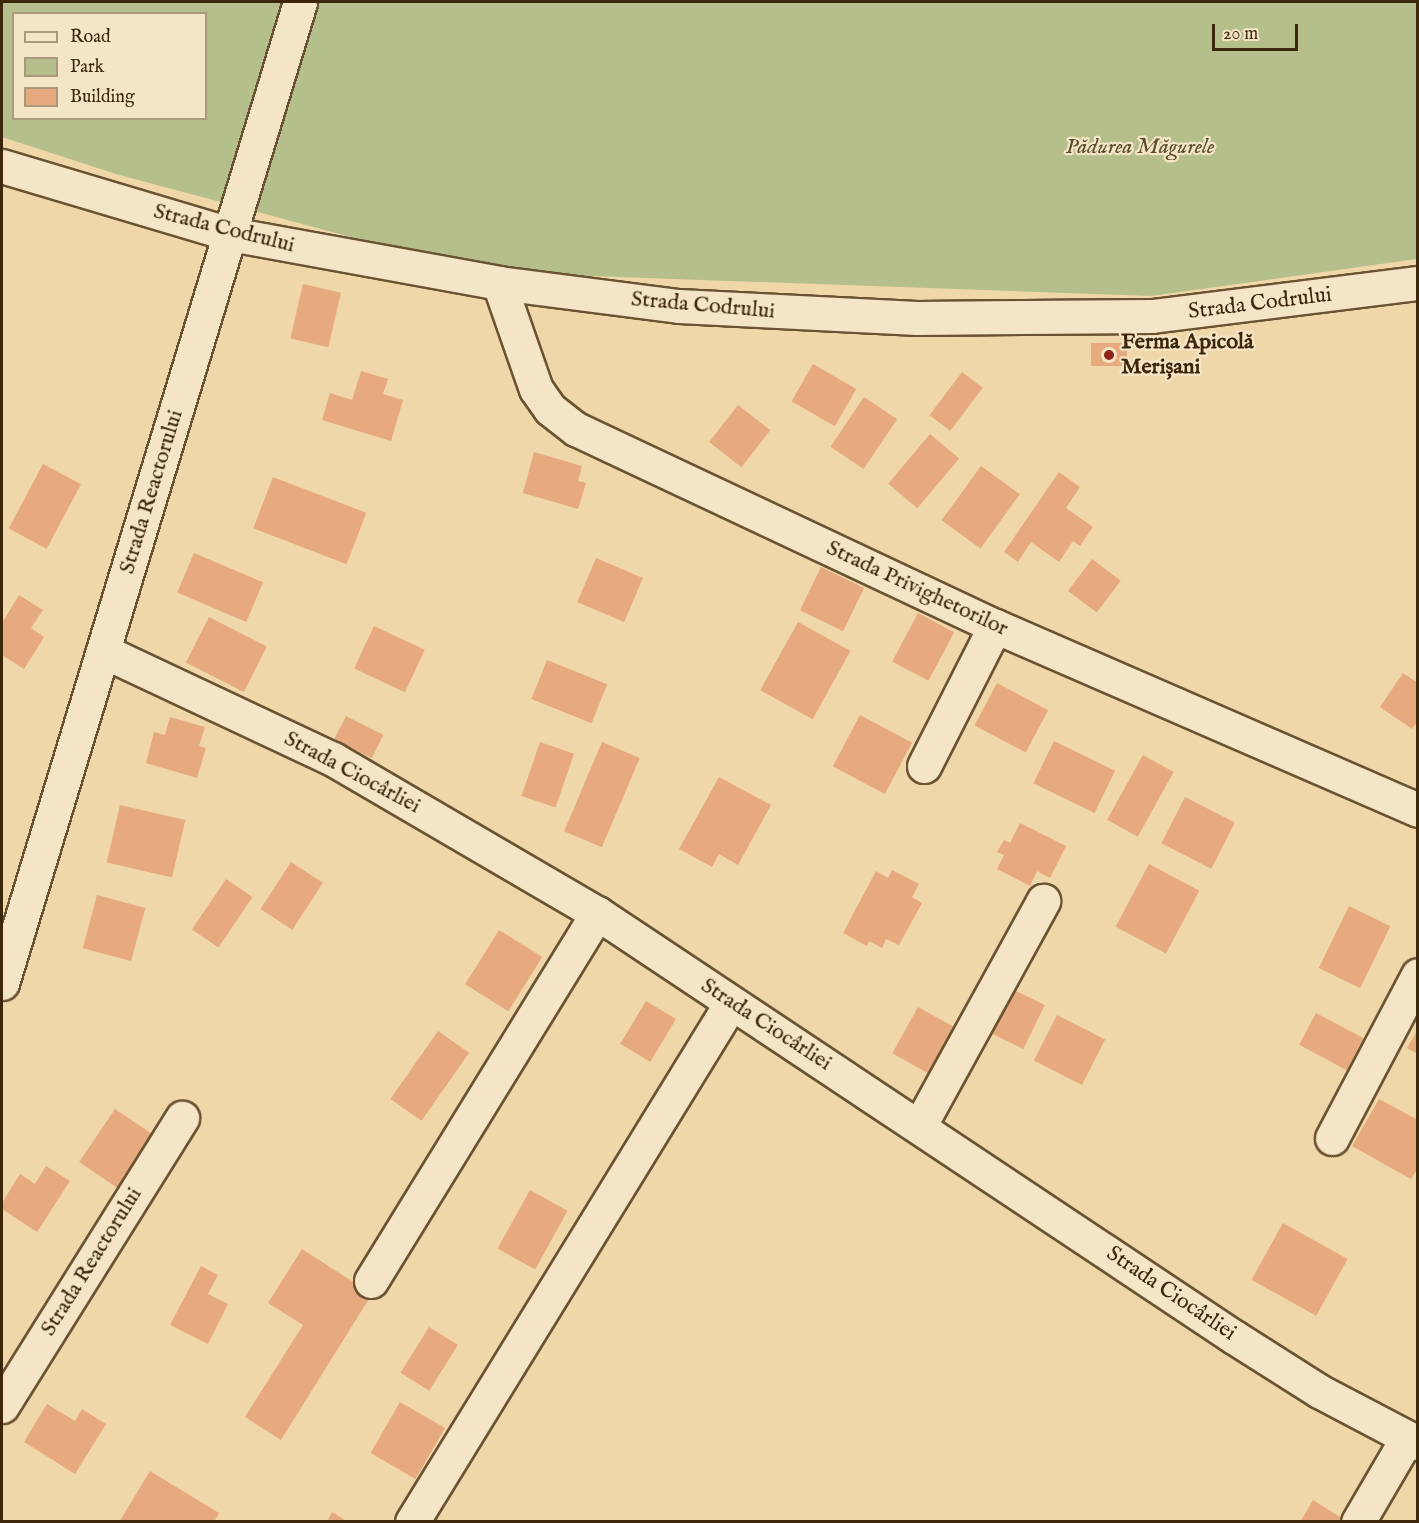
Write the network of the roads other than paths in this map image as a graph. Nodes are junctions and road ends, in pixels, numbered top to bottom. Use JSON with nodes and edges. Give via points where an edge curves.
{"nodes":[{"id":1,"x":300,"y":2,"type":"edge"},
{"id":2,"x":2,"y":166,"type":"edge"},
{"id":3,"x":230,"y":234,"type":"junction"},
{"id":4,"x":499,"y":283,"type":"junction"},
{"id":5,"x":1418,"y":283,"type":"edge"},
{"id":6,"x":995,"y":626,"type":"junction"},
{"id":7,"x":103,"y":651,"type":"junction"},
{"id":8,"x":924,"y":766,"type":"dead end"},
{"id":9,"x":1418,"y":810,"type":"edge"},
{"id":10,"x":1043,"y":901,"type":"dead end"},
{"id":11,"x":597,"y":913,"type":"junction"},
{"id":12,"x":3,"y":974,"type":"edge"},
{"id":13,"x":1418,"y":975,"type":"edge"},
{"id":14,"x":731,"y":1003,"type":"junction"},
{"id":15,"x":182,"y":1118,"type":"dead end"},
{"id":16,"x":920,"y":1125,"type":"junction"},
{"id":17,"x":1332,"y":1138,"type":"dead end"},
{"id":18,"x":371,"y":1281,"type":"dead end"},
{"id":19,"x":2,"y":1406,"type":"edge"},
{"id":20,"x":1412,"y":1441,"type":"edge"},
{"id":21,"x":412,"y":1521,"type":"edge"},
{"id":22,"x":1358,"y":1521,"type":"edge"}],
"edges":[{"from":1,"to":3,"type":"street","name":"Strada Reactorului"},
{"from":2,"to":3,"type":"street","name":"Strada Codrului"},
{"from":3,"to":4,"type":"street","name":"Strada Codrului"},
{"from":3,"to":7,"type":"street","name":"Strada Reactorului"},
{"from":4,"to":5,"type":"street","name":"Strada Codrului","via":[[680,306],[917,318],[1075,318],[1222,310]]},
{"from":4,"to":6,"type":"street","name":"Strada Privighetorilor","via":[[536,389],[564,421],[631,458]]},
{"from":6,"to":8,"type":"street"},
{"from":6,"to":9,"type":"street","name":"Strada Privighetorilor"},
{"from":7,"to":11,"type":"street","name":"Strada Ciocârliei","via":[[333,759]]},
{"from":7,"to":12,"type":"street","name":"Strada Reactorului"},
{"from":10,"to":16,"type":"street"},
{"from":11,"to":14,"type":"street","name":"Strada Ciocârliei"},
{"from":11,"to":18,"type":"street"},
{"from":13,"to":17,"type":"street"},
{"from":14,"to":16,"type":"street","name":"Strada Ciocârliei"},
{"from":14,"to":21,"type":"street"},
{"from":15,"to":19,"type":"street","name":"Strada Reactorului"},
{"from":16,"to":20,"type":"street","name":"Strada Ciocârliei","via":[[1234,1337],[1319,1391]]},
{"from":20,"to":22,"type":"street","name":"Strada Ciocârliei"}]}
